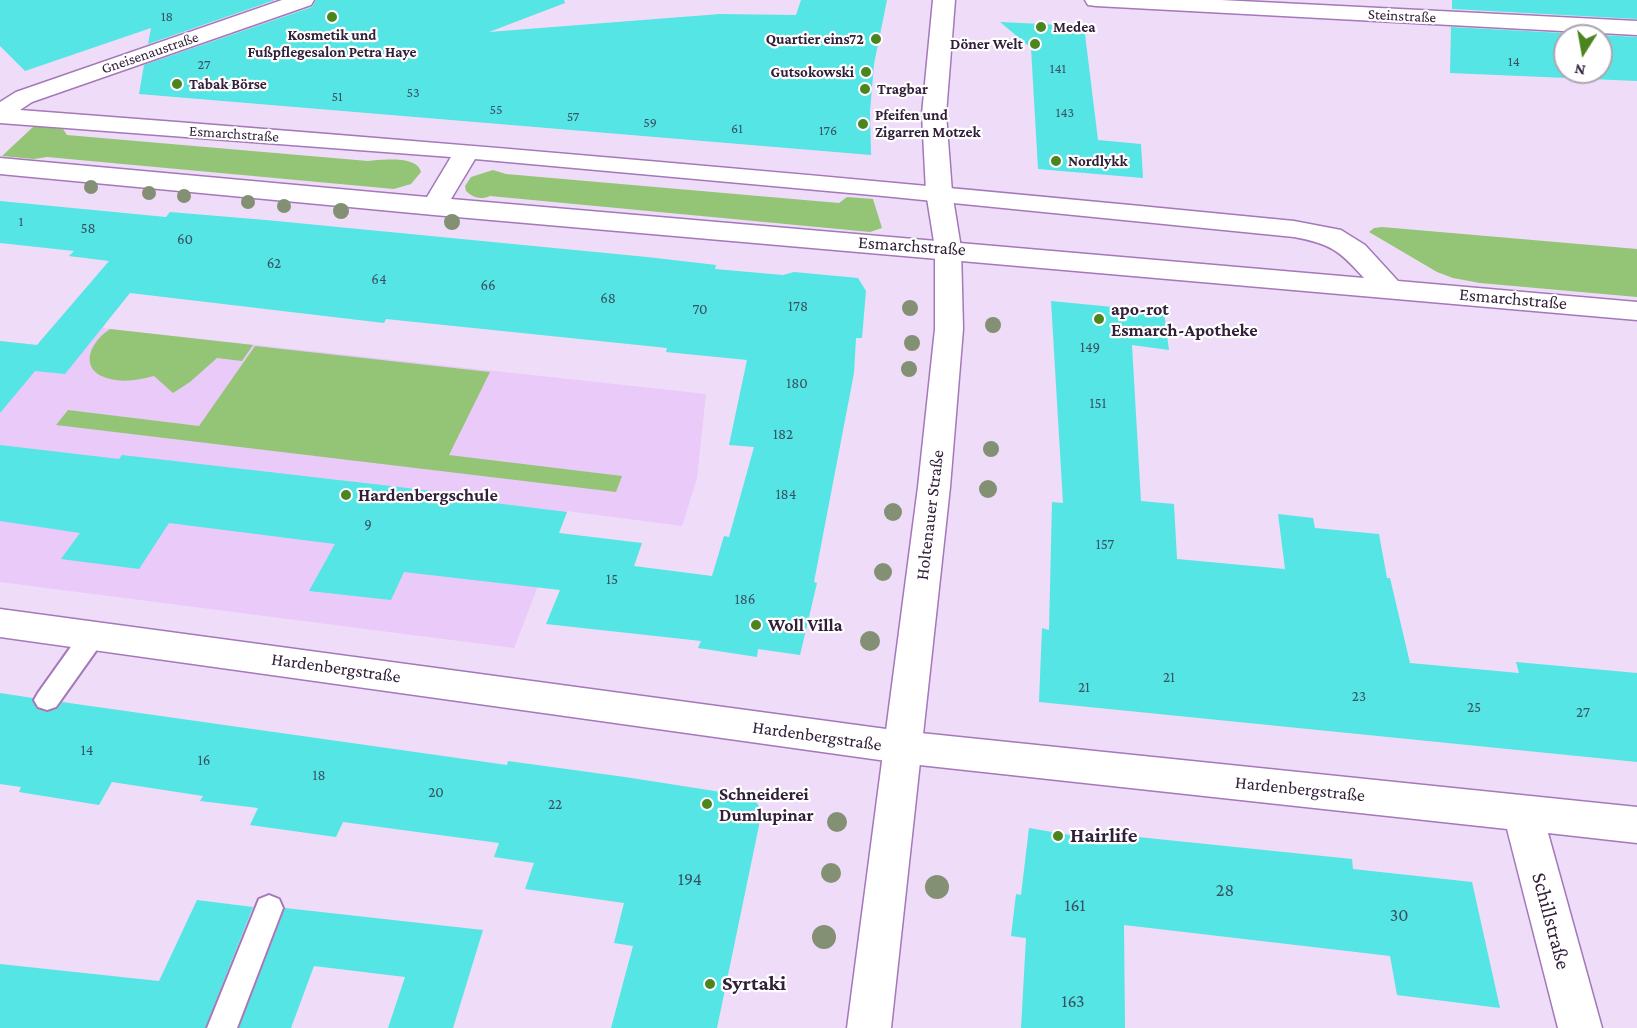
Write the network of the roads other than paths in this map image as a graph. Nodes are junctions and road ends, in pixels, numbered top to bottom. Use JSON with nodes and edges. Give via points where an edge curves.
{"nodes":[{"id":1,"x":303,"y":0,"type":"edge"},
{"id":2,"x":944,"y":0,"type":"edge"},
{"id":3,"x":1096,"y":0,"type":"edge"},
{"id":4,"x":1201,"y":3,"type":"edge"},
{"id":5,"x":1637,"y":28,"type":"edge"},
{"id":6,"x":0,"y":114,"type":"edge"},
{"id":7,"x":467,"y":151,"type":"junction"},
{"id":8,"x":0,"y":166,"type":"edge"},
{"id":9,"x":939,"y":192,"type":"junction"},
{"id":10,"x":434,"y":207,"type":"junction"},
{"id":11,"x":948,"y":248,"type":"junction"},
{"id":12,"x":1389,"y":288,"type":"junction"},
{"id":13,"x":1637,"y":311,"type":"edge"},
{"id":14,"x":0,"y":623,"type":"edge"},
{"id":15,"x":94,"y":634,"type":"junction"},
{"id":16,"x":47,"y":700,"type":"dead end"},
{"id":17,"x":900,"y":747,"type":"junction"},
{"id":18,"x":1523,"y":813,"type":"junction"},
{"id":19,"x":1637,"y":825,"type":"edge"},
{"id":20,"x":269,"y":908,"type":"dead end"},
{"id":21,"x":222,"y":1028,"type":"edge"},
{"id":22,"x":869,"y":1028,"type":"edge"},
{"id":23,"x":1580,"y":1028,"type":"edge"}],
"edges":[{"from":1,"to":6,"type":"street","name":"Gneisenaustraße","via":[[24,97]]},
{"from":2,"to":9,"type":"street","name":"Holtenauer Straße","via":[[934,114]]},
{"from":3,"to":4,"type":"street","name":"Steinstraße"},
{"from":4,"to":5,"type":"street","name":"Steinstraße"},
{"from":6,"to":7,"type":"street","name":"Esmarchstraße"},
{"from":7,"to":9,"type":"street","name":"Esmarchstraße"},
{"from":7,"to":10,"type":"street"},
{"from":8,"to":10,"type":"street","name":"Esmarchstraße"},
{"from":9,"to":11,"type":"street","name":"Holtenauer Straße"},
{"from":9,"to":12,"type":"street","name":"Esmarchstraße","via":[[1320,233],[1355,251]]},
{"from":10,"to":11,"type":"street","name":"Esmarchstraße"},
{"from":11,"to":12,"type":"street","name":"Esmarchstraße"},
{"from":11,"to":17,"type":"street","name":"Holtenauer Straße","via":[[949,329],[936,467]]},
{"from":12,"to":13,"type":"street","name":"Esmarchstraße"},
{"from":14,"to":15,"type":"street","name":"Hardenbergstraße"},
{"from":15,"to":16,"type":"lane"},
{"from":15,"to":17,"type":"street","name":"Hardenbergstraße"},
{"from":17,"to":18,"type":"street","name":"Hardenbergstraße"},
{"from":17,"to":22,"type":"street","name":"Holtenauer Straße"},
{"from":18,"to":19,"type":"street","name":"Hardenbergstraße"},
{"from":18,"to":23,"type":"street","name":"Schillstraße"},
{"from":20,"to":21,"type":"lane"}]}
